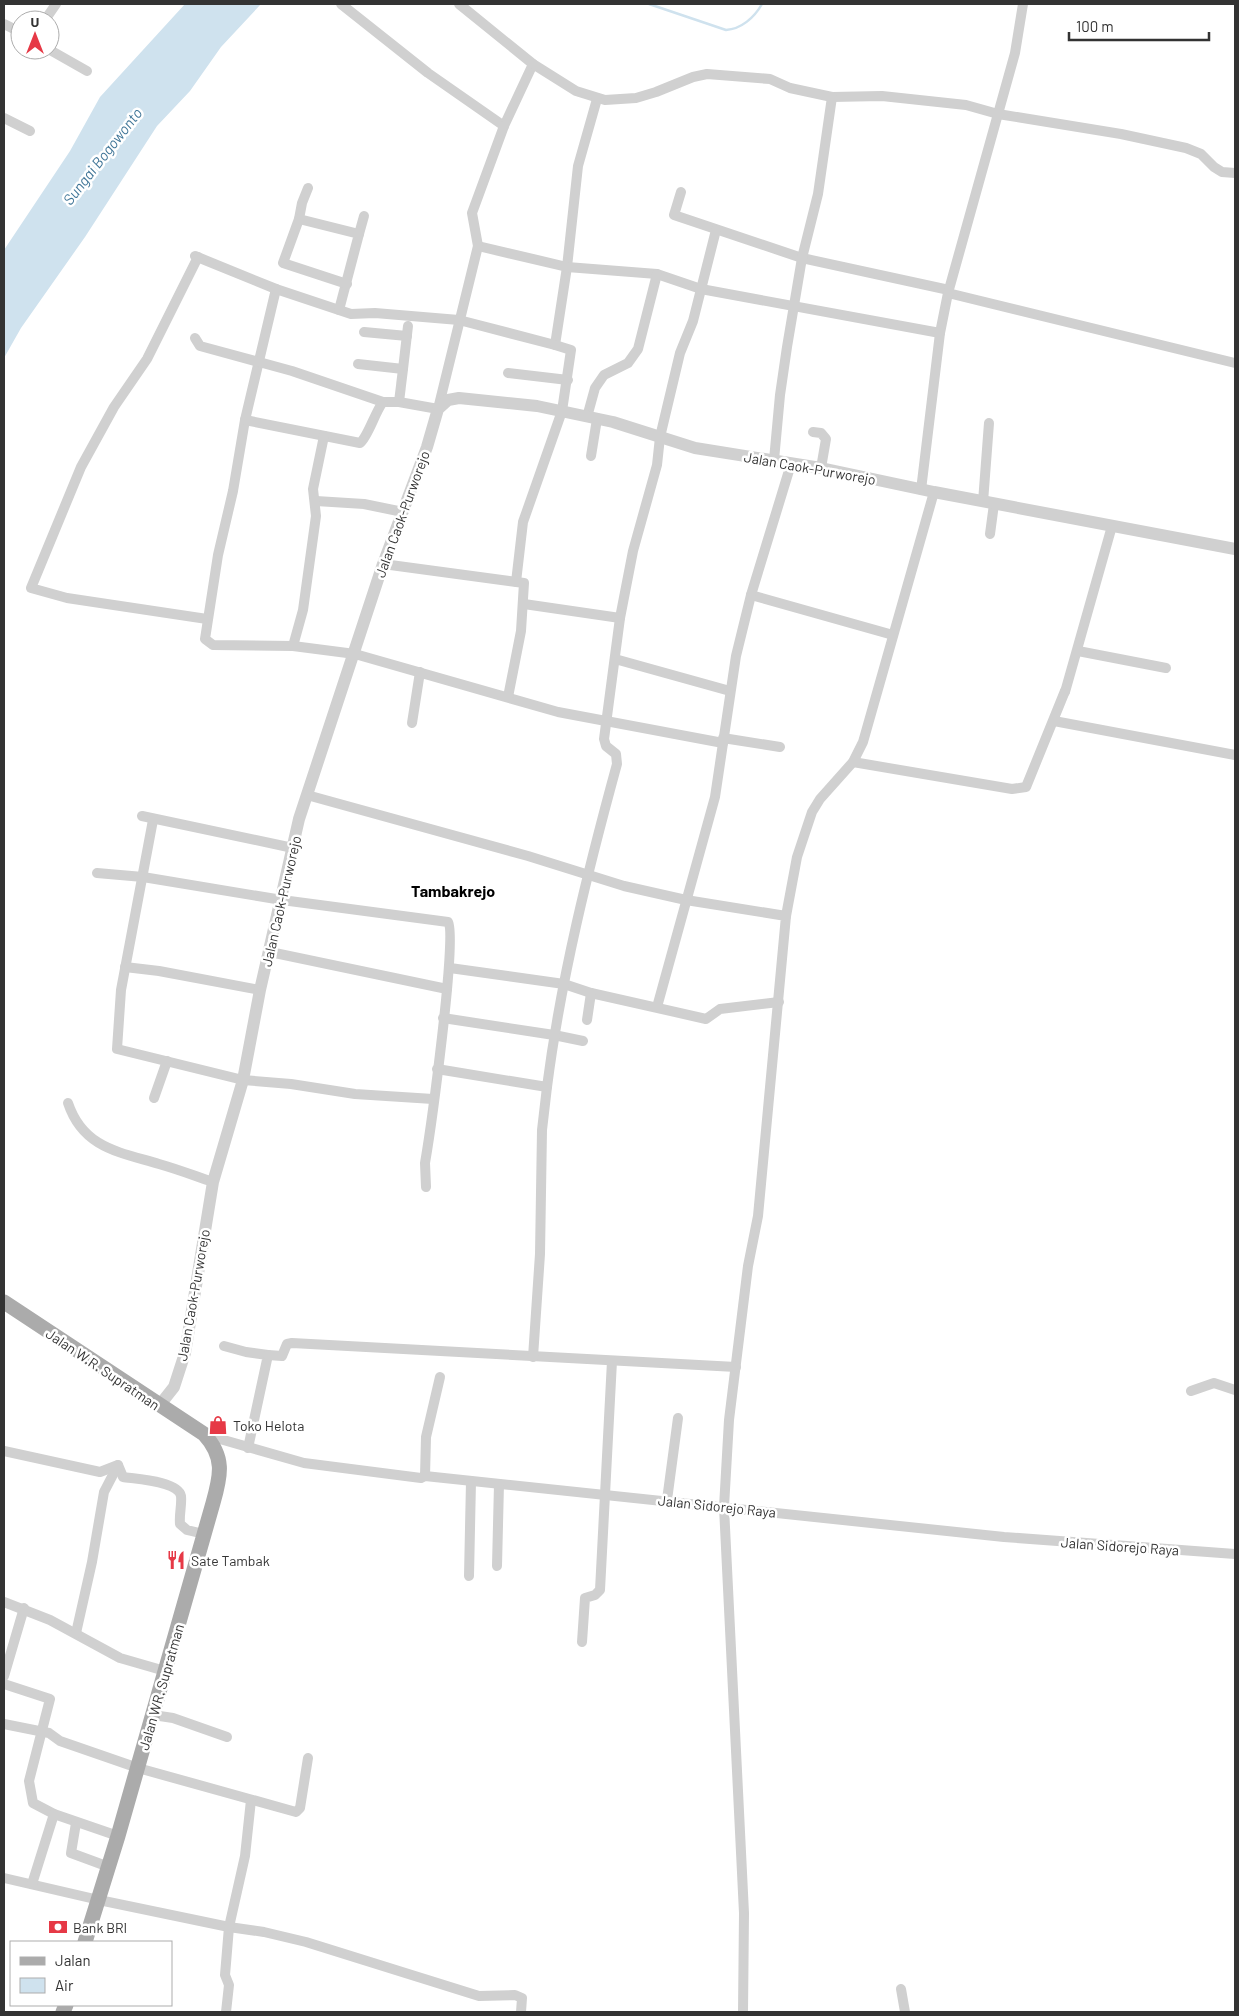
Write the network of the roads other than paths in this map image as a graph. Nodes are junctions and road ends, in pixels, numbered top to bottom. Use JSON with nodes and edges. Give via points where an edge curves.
{"nodes":[{"id":1,"x":341,"y":4,"type":"edge"},
{"id":2,"x":459,"y":4,"type":"edge"},
{"id":3,"x":1023,"y":4,"type":"edge"},
{"id":4,"x":60,"y":55,"type":"edge"},
{"id":5,"x":533,"y":64,"type":"junction"},
{"id":6,"x":87,"y":70,"type":"dead end"},
{"id":7,"x":832,"y":96,"type":"junction"},
{"id":8,"x":597,"y":99,"type":"junction"},
{"id":9,"x":998,"y":114,"type":"junction"},
{"id":10,"x":4,"y":118,"type":"edge"},
{"id":11,"x":504,"y":126,"type":"junction"},
{"id":12,"x":30,"y":131,"type":"dead end"},
{"id":13,"x":1235,"y":173,"type":"edge"},
{"id":14,"x":308,"y":188,"type":"dead end"},
{"id":15,"x":681,"y":192,"type":"dead end"},
{"id":16,"x":364,"y":216,"type":"dead end"},
{"id":17,"x":299,"y":218,"type":"junction"},
{"id":18,"x":716,"y":230,"type":"junction"},
{"id":19,"x":359,"y":234,"type":"junction"},
{"id":20,"x":478,"y":246,"type":"junction"},
{"id":21,"x":802,"y":258,"type":"junction"},
{"id":22,"x":567,"y":267,"type":"junction"},
{"id":23,"x":657,"y":274,"type":"junction"},
{"id":24,"x":347,"y":284,"type":"junction"},
{"id":25,"x":276,"y":289,"type":"junction"},
{"id":26,"x":701,"y":289,"type":"junction"},
{"id":27,"x":948,"y":292,"type":"junction"},
{"id":28,"x":794,"y":308,"type":"junction"},
{"id":29,"x":339,"y":310,"type":"junction"},
{"id":30,"x":459,"y":320,"type":"junction"},
{"id":31,"x":364,"y":332,"type":"dead end"},
{"id":32,"x":940,"y":333,"type":"junction"},
{"id":33,"x":195,"y":338,"type":"dead end"},
{"id":34,"x":555,"y":345,"type":"junction"},
{"id":35,"x":258,"y":362,"type":"junction"},
{"id":36,"x":1235,"y":363,"type":"edge"},
{"id":37,"x":358,"y":364,"type":"dead end"},
{"id":38,"x":403,"y":369,"type":"junction"},
{"id":39,"x":508,"y":373,"type":"dead end"},
{"id":40,"x":568,"y":380,"type":"junction"},
{"id":41,"x":382,"y":402,"type":"junction"},
{"id":42,"x":399,"y":402,"type":"junction"},
{"id":43,"x":438,"y":409,"type":"junction"},
{"id":44,"x":562,"y":411,"type":"junction"},
{"id":45,"x":592,"y":418,"type":"junction"},
{"id":46,"x":245,"y":420,"type":"junction"},
{"id":47,"x":989,"y":424,"type":"dead end"},
{"id":48,"x":813,"y":432,"type":"dead end"},
{"id":49,"x":324,"y":436,"type":"junction"},
{"id":50,"x":660,"y":437,"type":"junction"},
{"id":51,"x":591,"y":456,"type":"dead end"},
{"id":52,"x":774,"y":460,"type":"junction"},
{"id":53,"x":791,"y":464,"type":"junction"},
{"id":54,"x":821,"y":468,"type":"junction"},
{"id":55,"x":928,"y":491,"type":"junction"},
{"id":56,"x":316,"y":501,"type":"junction"},
{"id":57,"x":989,"y":503,"type":"junction"},
{"id":58,"x":403,"y":512,"type":"junction"},
{"id":59,"x":1112,"y":526,"type":"junction"},
{"id":60,"x":990,"y":534,"type":"dead end"},
{"id":61,"x":1235,"y":549,"type":"edge"},
{"id":62,"x":383,"y":564,"type":"junction"},
{"id":63,"x":516,"y":582,"type":"junction"},
{"id":64,"x":752,"y":595,"type":"junction"},
{"id":65,"x":524,"y":604,"type":"junction"},
{"id":66,"x":620,"y":618,"type":"junction"},
{"id":67,"x":207,"y":619,"type":"junction"},
{"id":68,"x":893,"y":635,"type":"junction"},
{"id":69,"x":293,"y":646,"type":"junction"},
{"id":70,"x":1078,"y":651,"type":"junction"},
{"id":71,"x":355,"y":654,"type":"junction"},
{"id":72,"x":615,"y":659,"type":"junction"},
{"id":73,"x":1166,"y":668,"type":"dead end"},
{"id":74,"x":420,"y":672,"type":"junction"},
{"id":75,"x":730,"y":690,"type":"junction"},
{"id":76,"x":508,"y":697,"type":"junction"},
{"id":77,"x":607,"y":720,"type":"junction"},
{"id":78,"x":1054,"y":721,"type":"junction"},
{"id":79,"x":412,"y":723,"type":"dead end"},
{"id":80,"x":723,"y":740,"type":"junction"},
{"id":81,"x":780,"y":747,"type":"dead end"},
{"id":82,"x":1235,"y":754,"type":"edge"},
{"id":83,"x":853,"y":762,"type":"junction"},
{"id":84,"x":308,"y":795,"type":"junction"},
{"id":85,"x":142,"y":816,"type":"dead end"},
{"id":86,"x":153,"y":820,"type":"junction"},
{"id":87,"x":293,"y":848,"type":"junction"},
{"id":88,"x":97,"y":873,"type":"dead end"},
{"id":89,"x":590,"y":875,"type":"junction"},
{"id":90,"x":142,"y":877,"type":"junction"},
{"id":91,"x":282,"y":900,"type":"junction"},
{"id":92,"x":686,"y":900,"type":"junction"},
{"id":93,"x":786,"y":916,"type":"junction"},
{"id":94,"x":270,"y":952,"type":"junction"},
{"id":95,"x":125,"y":967,"type":"junction"},
{"id":96,"x":450,"y":968,"type":"junction"},
{"id":97,"x":564,"y":984,"type":"junction"},
{"id":98,"x":447,"y":989,"type":"junction"},
{"id":99,"x":260,"y":990,"type":"junction"},
{"id":100,"x":591,"y":993,"type":"junction"},
{"id":101,"x":779,"y":1002,"type":"junction"},
{"id":102,"x":657,"y":1007,"type":"junction"},
{"id":103,"x":443,"y":1018,"type":"junction"},
{"id":104,"x":587,"y":1020,"type":"dead end"},
{"id":105,"x":554,"y":1035,"type":"junction"},
{"id":106,"x":583,"y":1041,"type":"dead end"},
{"id":107,"x":167,"y":1061,"type":"junction"},
{"id":108,"x":437,"y":1069,"type":"junction"},
{"id":109,"x":243,"y":1080,"type":"junction"},
{"id":110,"x":547,"y":1087,"type":"junction"},
{"id":111,"x":154,"y":1098,"type":"dead end"},
{"id":112,"x":434,"y":1099,"type":"junction"},
{"id":113,"x":68,"y":1103,"type":"dead end"},
{"id":114,"x":214,"y":1182,"type":"junction"},
{"id":115,"x":426,"y":1187,"type":"dead end"},
{"id":116,"x":4,"y":1302,"type":"edge"},
{"id":117,"x":224,"y":1346,"type":"dead end"},
{"id":118,"x":268,"y":1355,"type":"junction"},
{"id":119,"x":533,"y":1357,"type":"junction"},
{"id":120,"x":612,"y":1361,"type":"junction"},
{"id":121,"x":736,"y":1367,"type":"junction"},
{"id":122,"x":440,"y":1377,"type":"dead end"},
{"id":123,"x":1235,"y":1390,"type":"edge"},
{"id":124,"x":1191,"y":1391,"type":"dead end"},
{"id":125,"x":159,"y":1406,"type":"junction"},
{"id":126,"x":678,"y":1418,"type":"dead end"},
{"id":127,"x":204,"y":1434,"type":"junction"},
{"id":128,"x":248,"y":1448,"type":"junction"},
{"id":129,"x":4,"y":1450,"type":"edge"},
{"id":130,"x":118,"y":1465,"type":"junction"},
{"id":131,"x":426,"y":1476,"type":"junction"},
{"id":132,"x":472,"y":1481,"type":"junction"},
{"id":133,"x":499,"y":1484,"type":"junction"},
{"id":134,"x":606,"y":1494,"type":"junction"},
{"id":135,"x":667,"y":1500,"type":"junction"},
{"id":136,"x":724,"y":1507,"type":"junction"},
{"id":137,"x":204,"y":1534,"type":"junction"},
{"id":138,"x":1235,"y":1554,"type":"edge"},
{"id":139,"x":497,"y":1566,"type":"dead end"},
{"id":140,"x":470,"y":1576,"type":"dead end"},
{"id":141,"x":4,"y":1602,"type":"edge"},
{"id":142,"x":24,"y":1608,"type":"junction"},
{"id":143,"x":76,"y":1633,"type":"junction"},
{"id":144,"x":582,"y":1642,"type":"dead end"},
{"id":145,"x":165,"y":1671,"type":"junction"},
{"id":146,"x":4,"y":1676,"type":"edge"},
{"id":147,"x":4,"y":1684,"type":"edge"},
{"id":148,"x":153,"y":1715,"type":"junction"},
{"id":149,"x":4,"y":1724,"type":"edge"},
{"id":150,"x":42,"y":1733,"type":"junction"},
{"id":151,"x":228,"y":1737,"type":"dead end"},
{"id":152,"x":308,"y":1758,"type":"dead end"},
{"id":153,"x":138,"y":1768,"type":"junction"},
{"id":154,"x":251,"y":1800,"type":"junction"},
{"id":155,"x":54,"y":1814,"type":"junction"},
{"id":156,"x":76,"y":1823,"type":"junction"},
{"id":157,"x":118,"y":1836,"type":"junction"},
{"id":158,"x":109,"y":1867,"type":"junction"},
{"id":159,"x":4,"y":1878,"type":"edge"},
{"id":160,"x":32,"y":1884,"type":"junction"},
{"id":161,"x":99,"y":1900,"type":"junction"},
{"id":162,"x":229,"y":1927,"type":"junction"},
{"id":163,"x":86,"y":1941,"type":"edge"},
{"id":164,"x":901,"y":1989,"type":"dead end"},
{"id":165,"x":226,"y":2012,"type":"edge"},
{"id":166,"x":521,"y":2012,"type":"edge"},
{"id":167,"x":743,"y":2012,"type":"edge"},
{"id":168,"x":906,"y":2012,"type":"edge"}],
"edges":[{"from":1,"to":11,"type":"street","via":[[428,73]]},
{"from":2,"to":5,"type":"street"},
{"from":3,"to":9,"type":"street","via":[[1015,53]]},
{"from":4,"to":6,"type":"street"},
{"from":5,"to":8,"type":"street","via":[[576,91]]},
{"from":5,"to":11,"type":"street"},
{"from":7,"to":8,"type":"street","via":[[790,88],[770,80],[707,74],[693,76],[636,98]]},
{"from":7,"to":9,"type":"street","via":[[912,98]]},
{"from":7,"to":21,"type":"street","via":[[818,194]]},
{"from":8,"to":22,"type":"street","via":[[578,166]]},
{"from":9,"to":13,"type":"street","via":[[1186,148],[1201,154],[1222,172]]},
{"from":9,"to":27,"type":"street"},
{"from":10,"to":12,"type":"street"},
{"from":11,"to":20,"type":"street","via":[[472,213]]},
{"from":14,"to":17,"type":"street"},
{"from":15,"to":18,"type":"street","via":[[674,215]]},
{"from":16,"to":19,"type":"street"},
{"from":17,"to":19,"type":"street"},
{"from":17,"to":24,"type":"street","via":[[283,263]]},
{"from":18,"to":21,"type":"street"},
{"from":18,"to":26,"type":"street"},
{"from":19,"to":24,"type":"street"},
{"from":20,"to":22,"type":"street"},
{"from":20,"to":30,"type":"street"},
{"from":21,"to":27,"type":"street"},
{"from":21,"to":28,"type":"street"},
{"from":22,"to":23,"type":"street"},
{"from":22,"to":34,"type":"street"},
{"from":23,"to":26,"type":"street"},
{"from":23,"to":45,"type":"street","via":[[638,348],[628,363],[604,375],[595,388]]},
{"from":24,"to":29,"type":"street"},
{"from":25,"to":29,"type":"street"},
{"from":25,"to":35,"type":"street"},
{"from":25,"to":67,"type":"street","via":[[196,257],[147,359],[114,407],[81,467],[31,588],[67,598]]},
{"from":26,"to":28,"type":"street"},
{"from":26,"to":50,"type":"street","via":[[680,353]]},
{"from":27,"to":32,"type":"street"},
{"from":27,"to":36,"type":"street"},
{"from":28,"to":32,"type":"street"},
{"from":28,"to":52,"type":"street","via":[[780,395]]},
{"from":29,"to":30,"type":"street","via":[[351,314]]},
{"from":30,"to":34,"type":"street"},
{"from":30,"to":43,"type":"street"},
{"from":31,"to":38,"type":"street","via":[[408,331]]},
{"from":32,"to":55,"type":"street"},
{"from":33,"to":35,"type":"street","via":[[200,346]]},
{"from":34,"to":40,"type":"street","via":[[571,350]]},
{"from":35,"to":41,"type":"street"},
{"from":35,"to":46,"type":"street"},
{"from":37,"to":38,"type":"street"},
{"from":38,"to":42,"type":"street"},
{"from":39,"to":40,"type":"street"},
{"from":40,"to":44,"type":"street"},
{"from":41,"to":42,"type":"street"},
{"from":41,"to":49,"type":"street","via":[[360,443]]},
{"from":42,"to":43,"type":"street"},
{"from":43,"to":44,"type":"street","name":"Jalan Caok-Purworejo","via":[[448,400],[459,398]]},
{"from":43,"to":58,"type":"street","name":"Jalan Caok-Purworejo"},
{"from":44,"to":45,"type":"street","name":"Jalan Caok-Purworejo"},
{"from":44,"to":63,"type":"street","via":[[526,510]]},
{"from":45,"to":50,"type":"street","name":"Jalan Caok-Purworejo"},
{"from":45,"to":51,"type":"street"},
{"from":46,"to":49,"type":"street"},
{"from":46,"to":67,"type":"street"},
{"from":47,"to":57,"type":"street"},
{"from":48,"to":54,"type":"street","via":[[825,435]]},
{"from":49,"to":56,"type":"street","via":[[313,489]]},
{"from":50,"to":52,"type":"street","name":"Jalan Caok-Purworejo","via":[[695,448]]},
{"from":50,"to":66,"type":"street","via":[[657,465],[633,551]]},
{"from":52,"to":53,"type":"street","name":"Jalan Caok-Purworejo"},
{"from":53,"to":54,"type":"street","name":"Jalan Caok-Purworejo"},
{"from":53,"to":64,"type":"street"},
{"from":54,"to":55,"type":"street","name":"Jalan Caok-Purworejo"},
{"from":55,"to":57,"type":"street","name":"Jalan Caok-Purworejo"},
{"from":55,"to":68,"type":"street"},
{"from":56,"to":58,"type":"street","via":[[364,504]]},
{"from":56,"to":69,"type":"street","via":[[303,610]]},
{"from":57,"to":59,"type":"street","name":"Jalan Caok-Purworejo"},
{"from":57,"to":60,"type":"street"},
{"from":58,"to":62,"type":"street","name":"Jalan Caok-Purworejo"},
{"from":59,"to":61,"type":"street","name":"Jalan Caok-Purworejo"},
{"from":59,"to":70,"type":"street"},
{"from":62,"to":63,"type":"street"},
{"from":62,"to":71,"type":"street","name":"Jalan Caok-Purworejo"},
{"from":63,"to":65,"type":"street","via":[[524,583]]},
{"from":64,"to":68,"type":"street"},
{"from":64,"to":75,"type":"street"},
{"from":65,"to":66,"type":"street"},
{"from":65,"to":76,"type":"street"},
{"from":66,"to":72,"type":"street"},
{"from":67,"to":69,"type":"street","via":[[205,639],[213,644]]},
{"from":68,"to":83,"type":"street","via":[[869,724]]},
{"from":69,"to":71,"type":"street"},
{"from":70,"to":73,"type":"street"},
{"from":70,"to":78,"type":"street"},
{"from":71,"to":74,"type":"street"},
{"from":71,"to":84,"type":"street","name":"Jalan Caok-Purworejo"},
{"from":72,"to":75,"type":"street"},
{"from":72,"to":77,"type":"street"},
{"from":74,"to":76,"type":"street"},
{"from":74,"to":79,"type":"street"},
{"from":75,"to":80,"type":"street"},
{"from":76,"to":77,"type":"street","via":[[558,712]]},
{"from":77,"to":80,"type":"street"},
{"from":77,"to":89,"type":"street","via":[[604,742],[616,754],[617,764]]},
{"from":78,"to":82,"type":"street"},
{"from":78,"to":83,"type":"street","via":[[1026,787],[1020,789]]},
{"from":80,"to":81,"type":"street"},
{"from":80,"to":92,"type":"street","via":[[716,797]]},
{"from":83,"to":93,"type":"street","via":[[812,812],[797,857]]},
{"from":84,"to":87,"type":"street","name":"Jalan Caok-Purworejo"},
{"from":84,"to":89,"type":"street"},
{"from":85,"to":86,"type":"street"},
{"from":86,"to":87,"type":"street"},
{"from":86,"to":90,"type":"street"},
{"from":87,"to":91,"type":"street","name":"Jalan Caok-Purworejo"},
{"from":88,"to":90,"type":"street"},
{"from":89,"to":92,"type":"street"},
{"from":89,"to":97,"type":"street"},
{"from":90,"to":91,"type":"street"},
{"from":90,"to":95,"type":"street"},
{"from":91,"to":94,"type":"street","name":"Jalan Caok-Purworejo"},
{"from":91,"to":96,"type":"street","via":[[448,922],[451,929]]},
{"from":92,"to":93,"type":"street"},
{"from":92,"to":102,"type":"street"},
{"from":93,"to":101,"type":"street"},
{"from":94,"to":98,"type":"street"},
{"from":94,"to":99,"type":"street","name":"Jalan Caok-Purworejo"},
{"from":95,"to":99,"type":"street"},
{"from":95,"to":107,"type":"street","via":[[117,1049]]},
{"from":96,"to":97,"type":"street"},
{"from":96,"to":98,"type":"street"},
{"from":97,"to":100,"type":"street"},
{"from":97,"to":105,"type":"street"},
{"from":98,"to":103,"type":"street"},
{"from":99,"to":109,"type":"street","name":"Jalan Caok-Purworejo"},
{"from":100,"to":102,"type":"street"},
{"from":100,"to":104,"type":"street"},
{"from":101,"to":102,"type":"street","via":[[720,1009],[706,1018]]},
{"from":101,"to":121,"type":"street","via":[[758,1216],[748,1266]]},
{"from":103,"to":105,"type":"street"},
{"from":103,"to":108,"type":"street"},
{"from":105,"to":106,"type":"street"},
{"from":105,"to":110,"type":"street"},
{"from":107,"to":109,"type":"street"},
{"from":107,"to":111,"type":"street"},
{"from":108,"to":110,"type":"street"},
{"from":108,"to":112,"type":"street"},
{"from":109,"to":112,"type":"street","via":[[355,1094]]},
{"from":109,"to":114,"type":"street","name":"Jalan Caok-Purworejo"},
{"from":110,"to":119,"type":"street","via":[[541,1139],[540,1254]]},
{"from":112,"to":115,"type":"street"},
{"from":113,"to":114,"type":"street","via":[[76,1121],[98,1144],[119,1154]]},
{"from":114,"to":125,"type":"street","name":"Jalan Caok-Purworejo","via":[[185,1353],[174,1387]]},
{"from":116,"to":125,"type":"main road","name":"Jalan W.R. Supratman"},
{"from":117,"to":118,"type":"street"},
{"from":118,"to":119,"type":"street","via":[[282,1356],[287,1344],[292,1343]]},
{"from":118,"to":128,"type":"street"},
{"from":119,"to":120,"type":"street"},
{"from":120,"to":121,"type":"street"},
{"from":120,"to":134,"type":"street"},
{"from":121,"to":136,"type":"street"},
{"from":122,"to":131,"type":"street","via":[[426,1437]]},
{"from":123,"to":124,"type":"street","via":[[1214,1383]]},
{"from":125,"to":127,"type":"main road","name":"Jalan W.R. Supratman"},
{"from":126,"to":135,"type":"street"},
{"from":127,"to":128,"type":"street","name":"Jalan Sidorejo Raya"},
{"from":127,"to":137,"type":"main road","name":"Jalan WR. Supratman","via":[[216,1450],[220,1470]]},
{"from":128,"to":131,"type":"street","name":"Jalan Sidorejo Raya","via":[[304,1463],[421,1478]]},
{"from":129,"to":130,"type":"street","via":[[100,1472]]},
{"from":130,"to":137,"type":"street","via":[[123,1477],[165,1484],[177,1490],[181,1498],[180,1524],[187,1530]]},
{"from":130,"to":143,"type":"street","via":[[104,1492]]},
{"from":131,"to":132,"type":"street","name":"Jalan Sidorejo Raya"},
{"from":132,"to":133,"type":"street","name":"Jalan Sidorejo Raya"},
{"from":132,"to":140,"type":"street"},
{"from":133,"to":134,"type":"street","name":"Jalan Sidorejo Raya"},
{"from":133,"to":139,"type":"street"},
{"from":134,"to":135,"type":"street","name":"Jalan Sidorejo Raya"},
{"from":134,"to":144,"type":"street","via":[[600,1590],[596,1595],[585,1598]]},
{"from":135,"to":136,"type":"street","name":"Jalan Sidorejo Raya"},
{"from":136,"to":138,"type":"street","name":"Jalan Sidorejo Raya","via":[[1022,1538]]},
{"from":136,"to":167,"type":"street","via":[[744,1913]]},
{"from":137,"to":145,"type":"main road","name":"Jalan WR. Supratman"},
{"from":141,"to":142,"type":"street"},
{"from":142,"to":143,"type":"street"},
{"from":142,"to":146,"type":"street"},
{"from":143,"to":145,"type":"street","via":[[120,1658]]},
{"from":145,"to":148,"type":"main road","name":"Jalan WR. Supratman"},
{"from":147,"to":150,"type":"street","via":[[50,1699]]},
{"from":148,"to":151,"type":"street","via":[[173,1718]]},
{"from":148,"to":153,"type":"main road","name":"Jalan WR. Supratman"},
{"from":149,"to":150,"type":"street"},
{"from":150,"to":153,"type":"street"},
{"from":150,"to":155,"type":"street","via":[[28,1788],[33,1803]]},
{"from":152,"to":154,"type":"street","via":[[298,1811]]},
{"from":153,"to":154,"type":"street"},
{"from":153,"to":157,"type":"main road","name":"Jalan WR. Supratman"},
{"from":154,"to":162,"type":"street","via":[[245,1856]]},
{"from":155,"to":156,"type":"street"},
{"from":155,"to":160,"type":"street"},
{"from":156,"to":157,"type":"street"},
{"from":156,"to":158,"type":"street","via":[[71,1853]]},
{"from":157,"to":158,"type":"main road","name":"Jalan WR. Supratman"},
{"from":158,"to":161,"type":"main road","name":"Jalan WR. Supratman"},
{"from":159,"to":160,"type":"street"},
{"from":160,"to":161,"type":"street"},
{"from":161,"to":162,"type":"street"},
{"from":161,"to":163,"type":"main road","name":"Jalan WR. Supratman"},
{"from":162,"to":165,"type":"street","via":[[224,1975],[229,1986]]},
{"from":162,"to":166,"type":"street","via":[[306,1942],[479,1996],[516,1995],[522,1998]]},
{"from":164,"to":168,"type":"street"}]}
